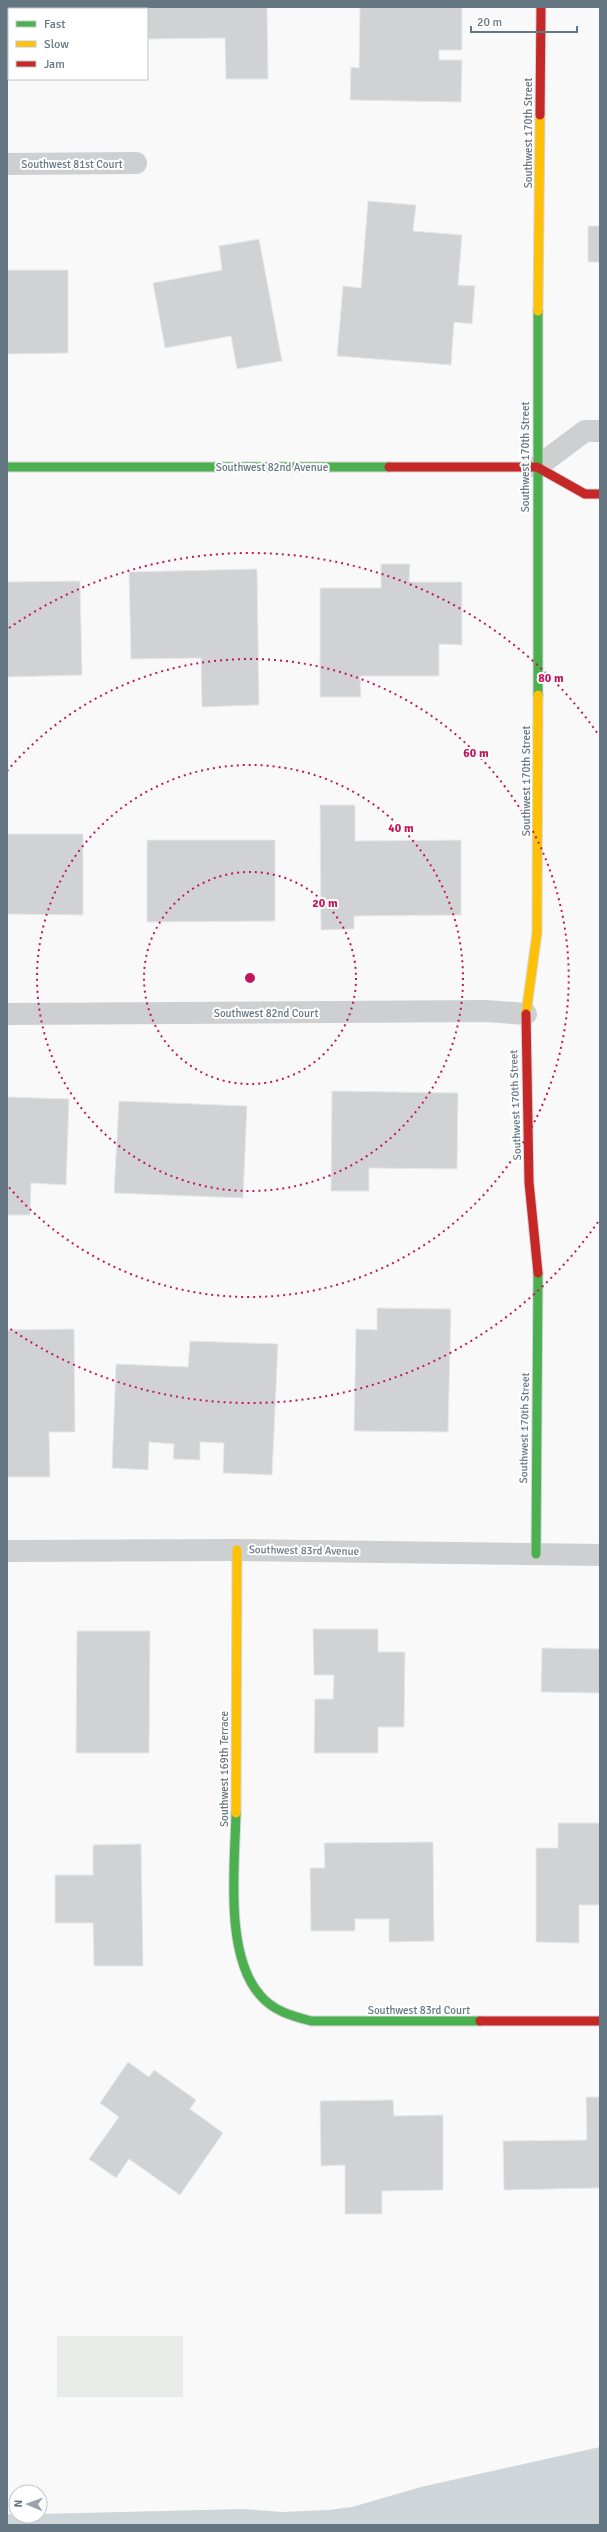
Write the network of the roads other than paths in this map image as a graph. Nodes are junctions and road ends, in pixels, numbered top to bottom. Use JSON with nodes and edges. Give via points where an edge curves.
{"nodes":[{"id":1,"x":541,"y":7,"type":"edge"},
{"id":2,"x":136,"y":163,"type":"dead end"},
{"id":3,"x":7,"y":164,"type":"edge"},
{"id":4,"x":600,"y":432,"type":"edge"},
{"id":5,"x":7,"y":467,"type":"edge"},
{"id":6,"x":537,"y":467,"type":"junction"},
{"id":7,"x":600,"y":494,"type":"edge"},
{"id":8,"x":7,"y":1014,"type":"edge"},
{"id":9,"x":526,"y":1014,"type":"junction"},
{"id":10,"x":237,"y":1550,"type":"junction"},
{"id":11,"x":7,"y":1551,"type":"edge"},
{"id":12,"x":536,"y":1554,"type":"junction"},
{"id":13,"x":600,"y":1555,"type":"edge"},
{"id":14,"x":252,"y":1985,"type":"joint"},
{"id":15,"x":600,"y":2021,"type":"edge"}],
"edges":[{"from":1,"to":6,"type":"street","name":"Southwest 170th Street"},
{"from":2,"to":3,"type":"street","name":"Southwest 81st Court"},
{"from":4,"to":6,"type":"street","via":[[585,431]]},
{"from":5,"to":6,"type":"street","name":"Southwest 82nd Avenue"},
{"from":6,"to":7,"type":"street","name":"Southwest 82nd Avenue","via":[[585,494]]},
{"from":6,"to":9,"type":"street","name":"Southwest 170th Street","via":[[538,925]]},
{"from":8,"to":9,"type":"street","name":"Southwest 82nd Court","via":[[478,1011]]},
{"from":9,"to":12,"type":"street","name":"Southwest 170th Street","via":[[529,1182],[538,1263]]},
{"from":10,"to":11,"type":"street","name":"Southwest 83rd Avenue"},
{"from":10,"to":12,"type":"street","name":"Southwest 83rd Avenue"},
{"from":10,"to":14,"type":"street","name":"Southwest 169th Terrace","via":[[235,1909],[237,1942],[243,1968]]},
{"from":12,"to":13,"type":"street","name":"Southwest 83rd Avenue"},
{"from":14,"to":15,"type":"street","name":"Southwest 83rd Court","via":[[267,2002],[283,2013],[311,2021]]}]}
